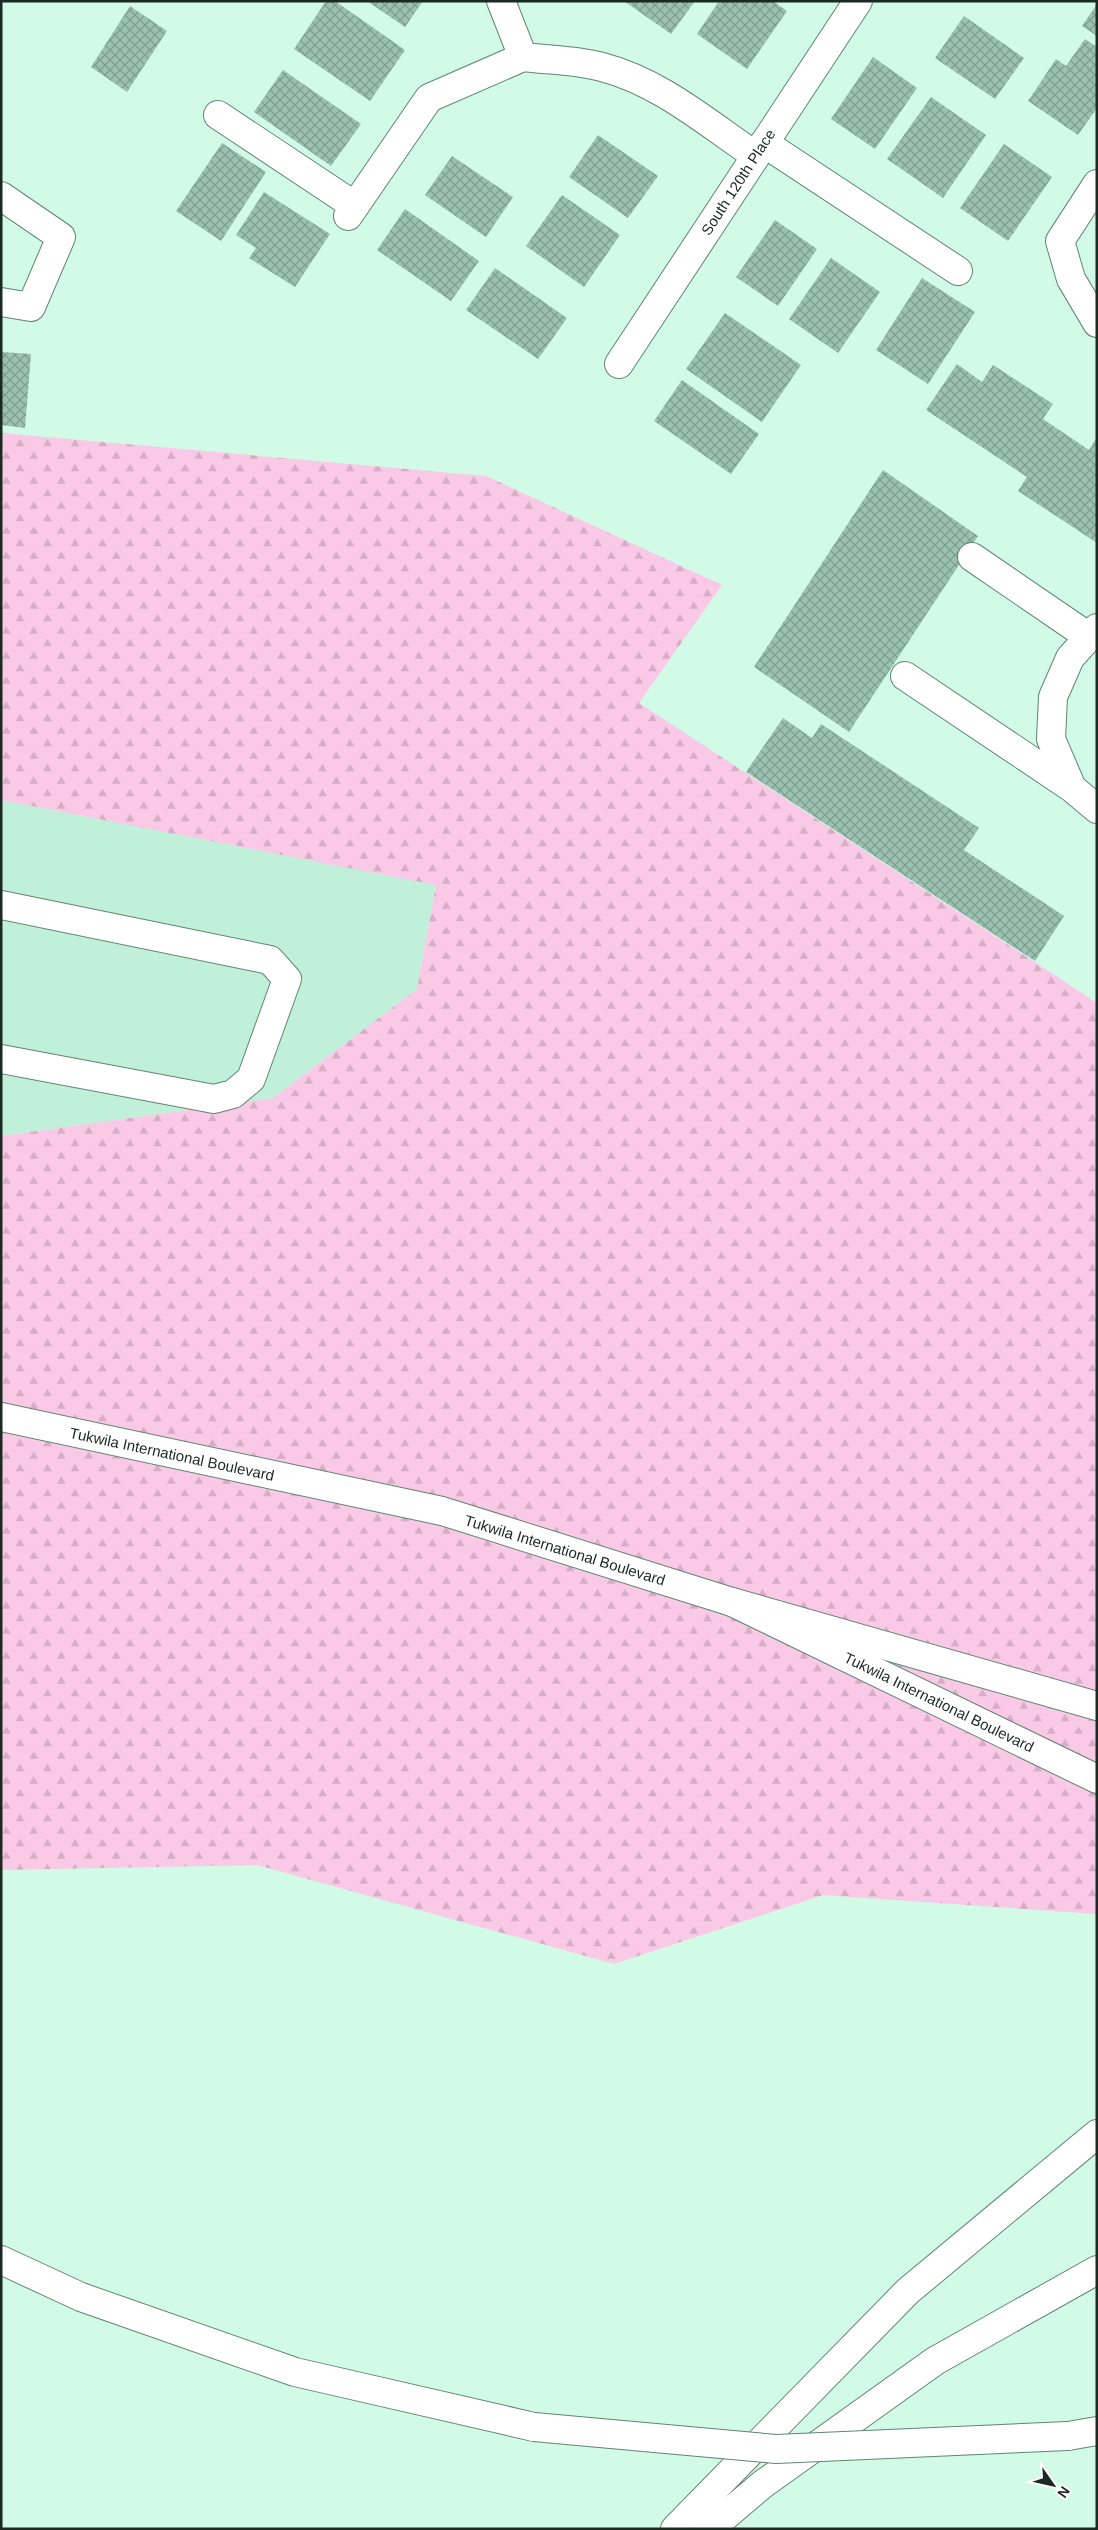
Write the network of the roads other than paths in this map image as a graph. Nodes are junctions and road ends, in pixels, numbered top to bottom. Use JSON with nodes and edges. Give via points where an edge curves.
{"nodes":[{"id":1,"x":501,"y":1,"type":"edge"},
{"id":2,"x":858,"y":1,"type":"edge"},
{"id":3,"x":523,"y":57,"type":"junction"},
{"id":4,"x":218,"y":115,"type":"dead end"},
{"id":5,"x":760,"y":150,"type":"junction"},
{"id":6,"x":1097,"y":184,"type":"edge"},
{"id":7,"x":1,"y":196,"type":"edge"},
{"id":8,"x":958,"y":271,"type":"dead end"},
{"id":9,"x":1,"y":302,"type":"edge"},
{"id":10,"x":1097,"y":323,"type":"edge"},
{"id":11,"x":619,"y":364,"type":"dead end"},
{"id":12,"x":972,"y":557,"type":"dead end"},
{"id":13,"x":1093,"y":632,"type":"edge"},
{"id":14,"x":905,"y":676,"type":"dead end"},
{"id":15,"x":1072,"y":788,"type":"junction"},
{"id":16,"x":1097,"y":809,"type":"edge"},
{"id":17,"x":1,"y":904,"type":"edge"},
{"id":18,"x":1,"y":1059,"type":"edge"},
{"id":19,"x":1,"y":1417,"type":"edge"},
{"id":20,"x":732,"y":1602,"type":"junction"},
{"id":21,"x":1097,"y":1706,"type":"edge"},
{"id":22,"x":1097,"y":1779,"type":"edge"},
{"id":23,"x":1097,"y":2134,"type":"edge"},
{"id":24,"x":1,"y":2260,"type":"edge"},
{"id":25,"x":1097,"y":2270,"type":"edge"},
{"id":26,"x":1097,"y":2431,"type":"edge"},
{"id":27,"x":675,"y":2529,"type":"edge"},
{"id":28,"x":710,"y":2529,"type":"edge"}],
"edges":[{"from":1,"to":3,"type":"main road"},
{"from":2,"to":5,"type":"main road","name":"South 120th Place"},
{"from":3,"to":4,"type":"main road","via":[[429,98],[352,211]]},
{"from":3,"to":5,"type":"main road","via":[[600,66],[636,78]]},
{"from":5,"to":8,"type":"main road"},
{"from":5,"to":11,"type":"main road","name":"South 120th Place"},
{"from":6,"to":10,"type":"main road","via":[[1060,241],[1071,279]]},
{"from":7,"to":9,"type":"main road","via":[[61,237],[31,308]]},
{"from":12,"to":13,"type":"main road"},
{"from":13,"to":15,"type":"main road","via":[[1070,658],[1053,697],[1051,739]]},
{"from":14,"to":15,"type":"main road"},
{"from":15,"to":16,"type":"main road"},
{"from":17,"to":18,"type":"main road","via":[[270,960],[287,979],[251,1079],[233,1094],[214,1099]]},
{"from":19,"to":20,"type":"main road","name":"Tukwila International Boulevard","via":[[442,1511]]},
{"from":20,"to":21,"type":"main road"},
{"from":20,"to":22,"type":"main road","name":"Tukwila International Boulevard"},
{"from":23,"to":27,"type":"main road","via":[[908,2291]]},
{"from":24,"to":26,"type":"main road","bridge":true,"via":[[81,2297],[295,2372],[534,2426],[776,2450],[1068,2436]]},
{"from":25,"to":28,"type":"main road","via":[[936,2361],[763,2484]]}]}
